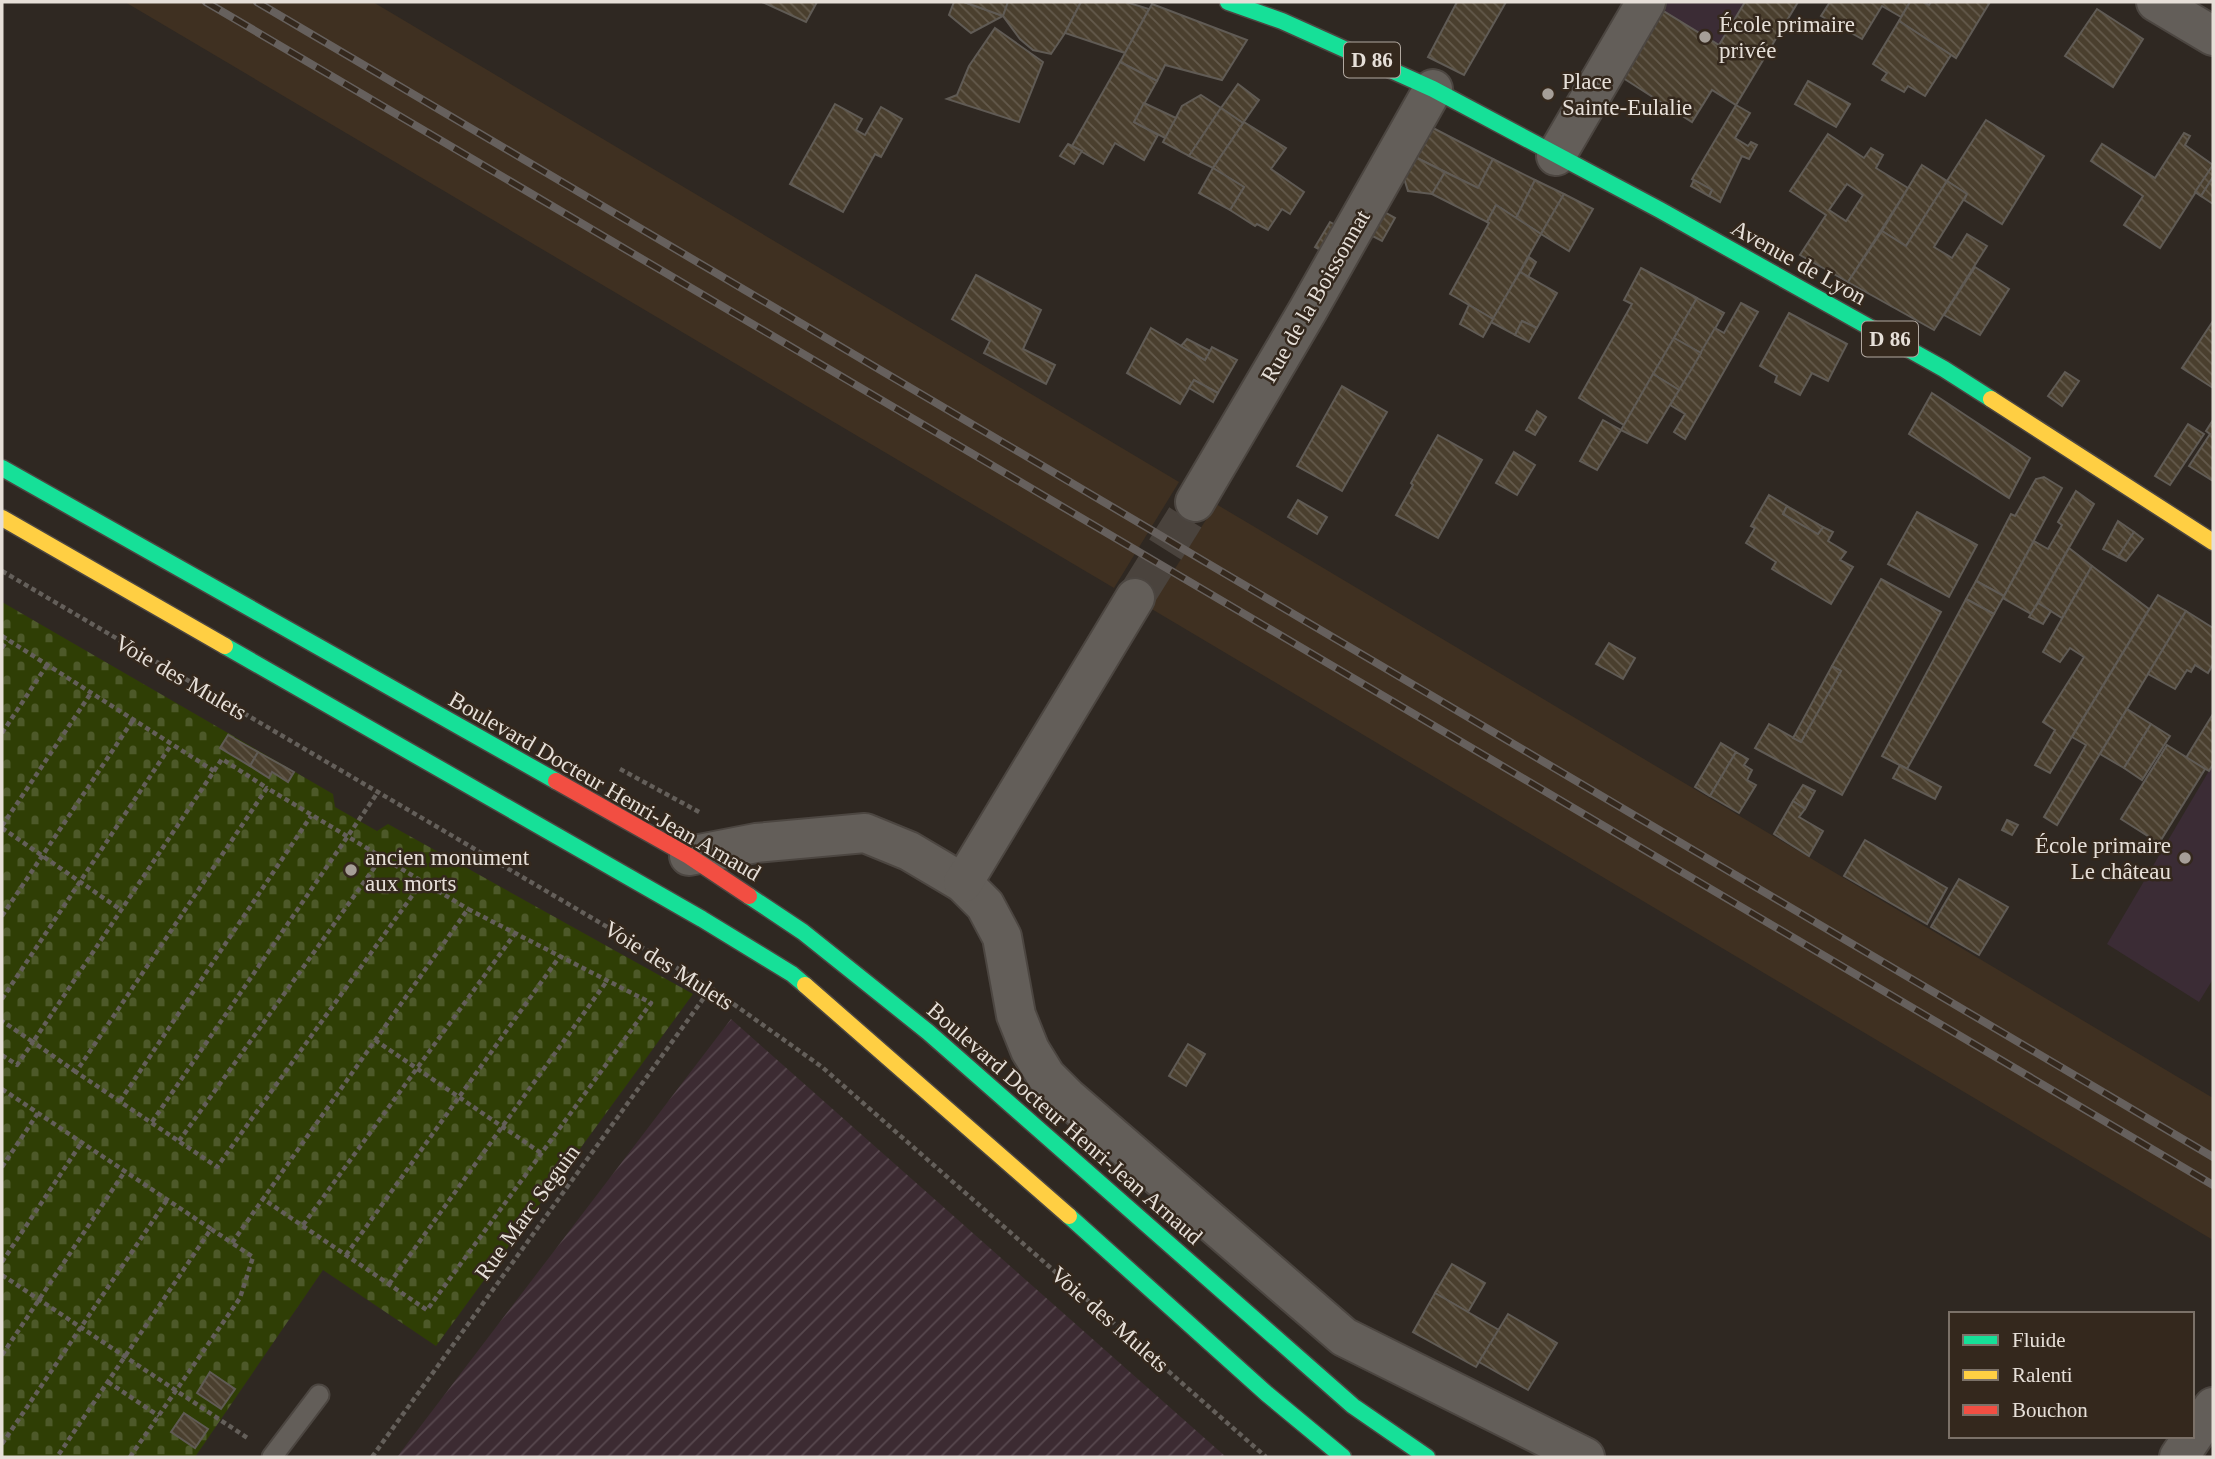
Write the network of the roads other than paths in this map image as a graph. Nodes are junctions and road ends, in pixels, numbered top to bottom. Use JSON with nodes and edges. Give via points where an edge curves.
{"nodes":[{"id":1,"x":1228,"y":2,"type":"edge"},
{"id":2,"x":1646,"y":2,"type":"edge"},
{"id":3,"x":2156,"y":2,"type":"edge"},
{"id":4,"x":1286,"y":11,"type":"edge"},
{"id":5,"x":2213,"y":36,"type":"edge"},
{"id":6,"x":1446,"y":97,"type":"junction"},
{"id":7,"x":1556,"y":156,"type":"junction"},
{"id":8,"x":2,"y":468,"type":"edge"},
{"id":9,"x":1195,"y":502,"type":"tunnel mouth"},
{"id":10,"x":2,"y":519,"type":"edge"},
{"id":11,"x":2213,"y":542,"type":"edge"},
{"id":12,"x":1135,"y":598,"type":"tunnel mouth"},
{"id":13,"x":688,"y":856,"type":"junction"},
{"id":14,"x":963,"y":883,"type":"junction"},
{"id":15,"x":319,"y":1395,"type":"dead end"},
{"id":16,"x":2213,"y":1407,"type":"edge"},
{"id":17,"x":2194,"y":1435,"type":"edge"},
{"id":18,"x":2192,"y":1438,"type":"edge"},
{"id":19,"x":273,"y":1457,"type":"edge"},
{"id":20,"x":1343,"y":1457,"type":"edge"},
{"id":21,"x":1427,"y":1457,"type":"edge"},
{"id":22,"x":1586,"y":1457,"type":"edge"},
{"id":23,"x":2179,"y":1457,"type":"edge"}],
"edges":[{"from":1,"to":4,"type":"main road","number":"D 86"},
{"from":2,"to":7,"type":"street"},
{"from":3,"to":5,"type":"street"},
{"from":4,"to":6,"type":"main road","number":"D 86","via":[[1352,51]]},
{"from":6,"to":7,"type":"main road","name":"Avenue de Lyon","number":"D 86"},
{"from":6,"to":9,"type":"street","name":"Rue de la Boissonnat","via":[[1308,310]]},
{"from":7,"to":11,"type":"main road","name":"Avenue de Lyon","number":"D 86","via":[[1944,369]]},
{"from":8,"to":13,"type":"main road","name":"Boulevard Docteur Henri-Jean Arnaud"},
{"from":10,"to":20,"type":"main road","via":[[792,974]]},
{"from":12,"to":14,"type":"street"},
{"from":13,"to":14,"type":"street","via":[[756,843],[865,833],[909,851]]},
{"from":13,"to":21,"type":"main road","name":"Boulevard Docteur Henri-Jean Arnaud","via":[[803,932],[862,978],[1353,1406]]},
{"from":14,"to":22,"type":"street","via":[[985,905],[1003,937],[1016,1015],[1030,1050],[1046,1076],[1067,1097],[1344,1337]]},
{"from":15,"to":19,"type":"lane"},
{"from":16,"to":17,"type":"street"},
{"from":18,"to":23,"type":"street"}]}
